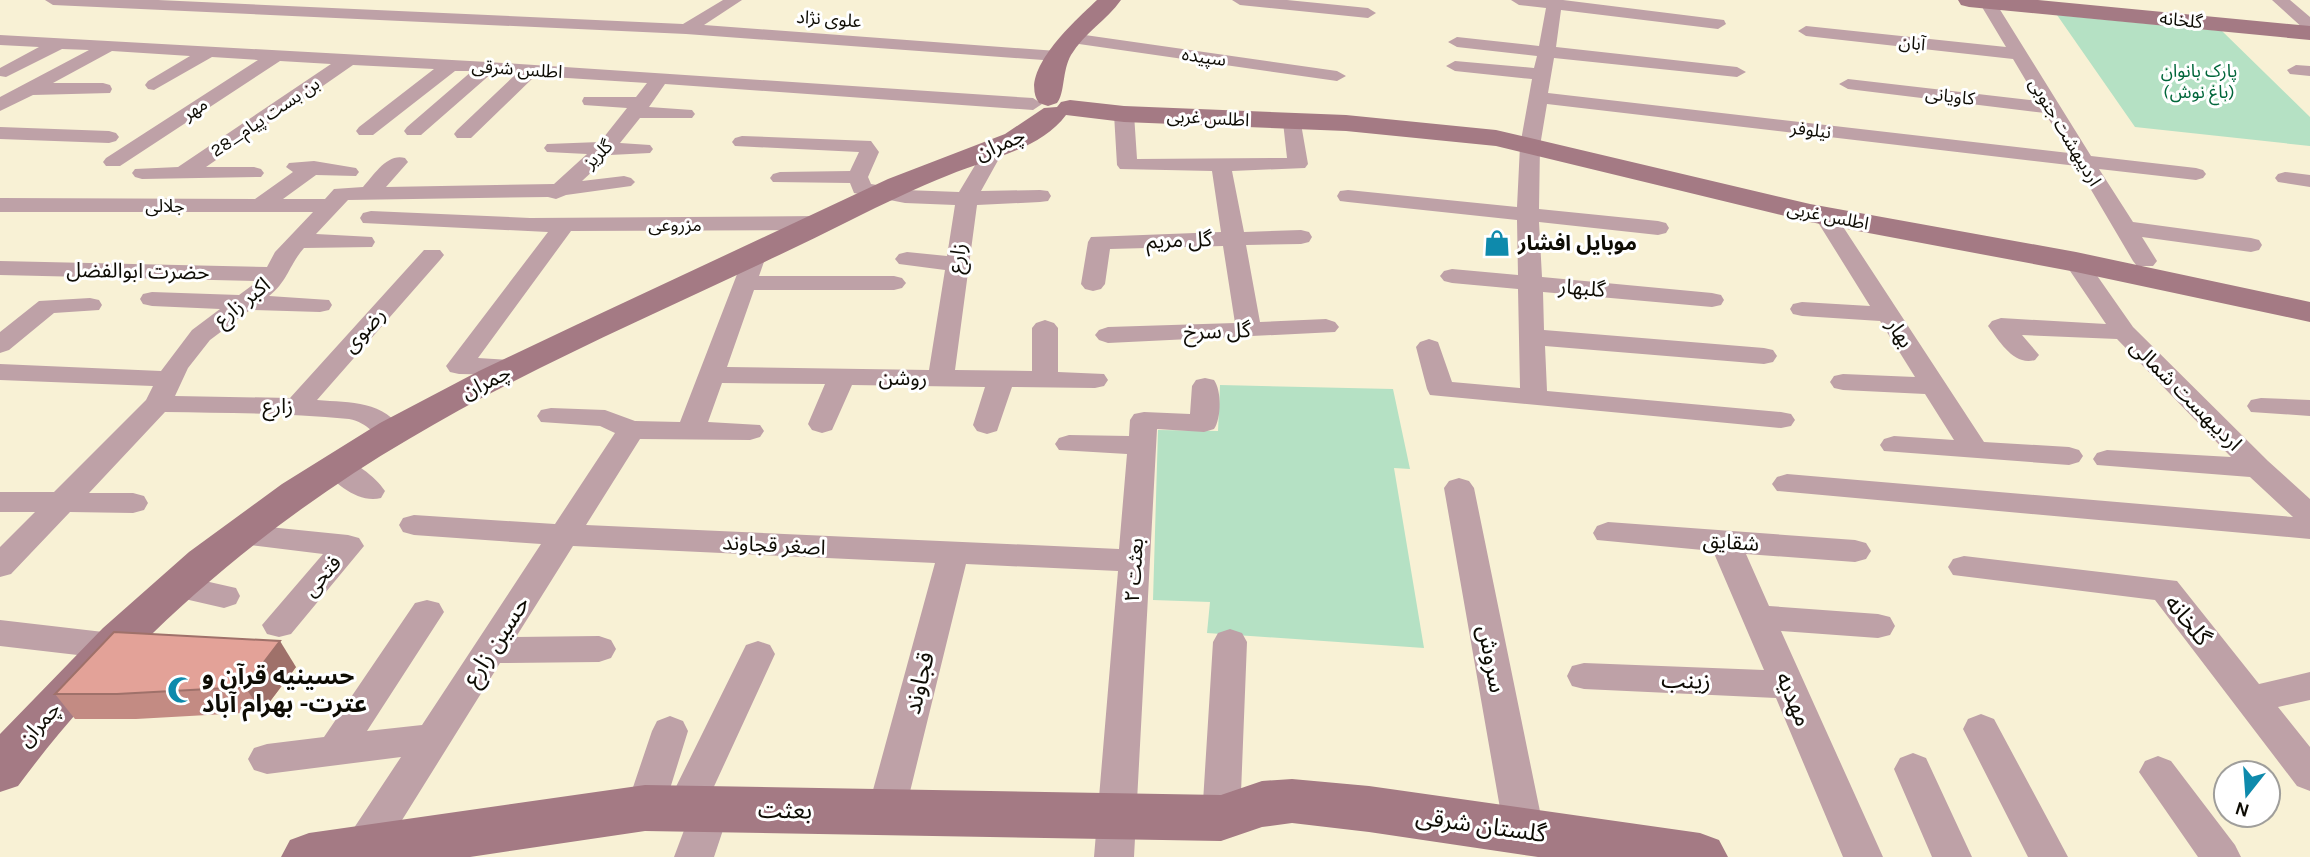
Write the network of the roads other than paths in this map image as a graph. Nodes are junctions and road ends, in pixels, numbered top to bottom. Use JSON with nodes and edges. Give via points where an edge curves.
{"nodes":[{"id":1,"x":52,"y":0,"type":"edge"},
{"id":2,"x":734,"y":0,"type":"edge"},
{"id":3,"x":1110,"y":0,"type":"edge"},
{"id":4,"x":1240,"y":0,"type":"edge"},
{"id":5,"x":1519,"y":0,"type":"edge"},
{"id":6,"x":2043,"y":0,"type":"edge"},
{"id":7,"x":2280,"y":0,"type":"edge"},
{"id":8,"x":126,"y":1,"type":"edge"},
{"id":9,"x":1978,"y":1,"type":"edge"},
{"id":10,"x":1555,"y":2,"type":"edge"},
{"id":11,"x":1368,"y":13,"type":"dead end"},
{"id":12,"x":1718,"y":24,"type":"dead end"},
{"id":13,"x":2310,"y":25,"type":"edge"},
{"id":14,"x":686,"y":30,"type":"junction"},
{"id":15,"x":1806,"y":31,"type":"dead end"},
{"id":16,"x":2310,"y":33,"type":"edge"},
{"id":17,"x":0,"y":40,"type":"edge"},
{"id":18,"x":1457,"y":42,"type":"dead end"},
{"id":19,"x":61,"y":43,"type":"junction"},
{"id":20,"x":111,"y":45,"type":"junction"},
{"id":21,"x":1064,"y":47,"type":"junction"},
{"id":22,"x":210,"y":51,"type":"junction"},
{"id":23,"x":1546,"y":51,"type":"junction"},
{"id":24,"x":2018,"y":54,"type":"junction"},
{"id":25,"x":277,"y":55,"type":"junction"},
{"id":26,"x":347,"y":61,"type":"junction"},
{"id":27,"x":451,"y":65,"type":"junction"},
{"id":28,"x":1455,"y":66,"type":"dead end"},
{"id":29,"x":488,"y":67,"type":"junction"},
{"id":30,"x":531,"y":70,"type":"junction"},
{"id":31,"x":6,"y":72,"type":"dead end"},
{"id":32,"x":1737,"y":72,"type":"dead end"},
{"id":33,"x":1541,"y":74,"type":"junction"},
{"id":34,"x":1337,"y":76,"type":"dead end"},
{"id":35,"x":660,"y":79,"type":"junction"},
{"id":36,"x":154,"y":85,"type":"dead end"},
{"id":37,"x":1848,"y":85,"type":"dead end"},
{"id":38,"x":30,"y":89,"type":"junction"},
{"id":39,"x":103,"y":89,"type":"dead end"},
{"id":40,"x":1537,"y":97,"type":"junction"},
{"id":41,"x":591,"y":101,"type":"dead end"},
{"id":42,"x":0,"y":105,"type":"edge"},
{"id":43,"x":1051,"y":106,"type":"junction"},
{"id":44,"x":639,"y":107,"type":"junction"},
{"id":45,"x":2051,"y":108,"type":"junction"},
{"id":46,"x":685,"y":114,"type":"dead end"},
{"id":47,"x":1124,"y":114,"type":"junction"},
{"id":48,"x":1293,"y":122,"type":"junction"},
{"id":49,"x":366,"y":131,"type":"dead end"},
{"id":50,"x":414,"y":131,"type":"dead end"},
{"id":51,"x":0,"y":132,"type":"edge"},
{"id":52,"x":464,"y":134,"type":"dead end"},
{"id":53,"x":109,"y":137,"type":"dead end"},
{"id":54,"x":1530,"y":140,"type":"junction"},
{"id":55,"x":742,"y":142,"type":"dead end"},
{"id":56,"x":996,"y":146,"type":"junction"},
{"id":57,"x":554,"y":148,"type":"dead end"},
{"id":58,"x":606,"y":148,"type":"junction"},
{"id":59,"x":643,"y":149,"type":"dead end"},
{"id":60,"x":113,"y":162,"type":"dead end"},
{"id":61,"x":398,"y":162,"type":"dead end"},
{"id":62,"x":2085,"y":163,"type":"junction"},
{"id":63,"x":1222,"y":164,"type":"junction"},
{"id":64,"x":285,"y":166,"type":"dead end"},
{"id":65,"x":314,"y":167,"type":"junction"},
{"id":66,"x":142,"y":173,"type":"dead end"},
{"id":67,"x":183,"y":173,"type":"junction"},
{"id":68,"x":254,"y":173,"type":"dead end"},
{"id":69,"x":2196,"y":174,"type":"dead end"},
{"id":70,"x":780,"y":178,"type":"dead end"},
{"id":71,"x":2285,"y":178,"type":"dead end"},
{"id":72,"x":2310,"y":181,"type":"edge"},
{"id":73,"x":624,"y":182,"type":"dead end"},
{"id":74,"x":869,"y":185,"type":"junction"},
{"id":75,"x":558,"y":190,"type":"junction"},
{"id":76,"x":347,"y":191,"type":"junction"},
{"id":77,"x":1040,"y":196,"type":"dead end"},
{"id":78,"x":1348,"y":196,"type":"dead end"},
{"id":79,"x":967,"y":197,"type":"junction"},
{"id":80,"x":674,"y":201,"type":"dead end"},
{"id":81,"x":0,"y":205,"type":"edge"},
{"id":82,"x":260,"y":206,"type":"junction"},
{"id":83,"x":1528,"y":214,"type":"junction"},
{"id":84,"x":1825,"y":216,"type":"junction"},
{"id":85,"x":371,"y":218,"type":"dead end"},
{"id":86,"x":424,"y":221,"type":"junction"},
{"id":87,"x":820,"y":223,"type":"junction"},
{"id":88,"x":530,"y":225,"type":"junction"},
{"id":89,"x":564,"y":225,"type":"junction"},
{"id":90,"x":660,"y":225,"type":"junction"},
{"id":91,"x":1658,"y":228,"type":"dead end"},
{"id":92,"x":2124,"y":228,"type":"junction"},
{"id":93,"x":1301,"y":237,"type":"dead end"},
{"id":94,"x":407,"y":238,"type":"dead end"},
{"id":95,"x":1234,"y":239,"type":"junction"},
{"id":96,"x":298,"y":242,"type":"junction"},
{"id":97,"x":364,"y":242,"type":"dead end"},
{"id":98,"x":2251,"y":244,"type":"dead end"},
{"id":99,"x":432,"y":255,"type":"dead end"},
{"id":100,"x":907,"y":259,"type":"dead end"},
{"id":101,"x":2145,"y":261,"type":"junction"},
{"id":102,"x":2076,"y":262,"type":"junction"},
{"id":103,"x":956,"y":264,"type":"junction"},
{"id":104,"x":0,"y":268,"type":"edge"},
{"id":105,"x":750,"y":269,"type":"junction"},
{"id":106,"x":276,"y":274,"type":"junction"},
{"id":107,"x":1452,"y":276,"type":"dead end"},
{"id":108,"x":894,"y":283,"type":"dead end"},
{"id":109,"x":1093,"y":284,"type":"dead end"},
{"id":110,"x":1531,"y":284,"type":"junction"},
{"id":111,"x":2310,"y":298,"type":"edge"},
{"id":112,"x":152,"y":299,"type":"dead end"},
{"id":113,"x":1712,"y":300,"type":"dead end"},
{"id":114,"x":245,"y":302,"type":"junction"},
{"id":115,"x":90,"y":305,"type":"dead end"},
{"id":116,"x":320,"y":305,"type":"dead end"},
{"id":117,"x":1801,"y":309,"type":"dead end"},
{"id":118,"x":2310,"y":312,"type":"edge"},
{"id":119,"x":1888,"y":314,"type":"junction"},
{"id":120,"x":1326,"y":327,"type":"dead end"},
{"id":121,"x":1045,"y":328,"type":"dead end"},
{"id":122,"x":1249,"y":330,"type":"junction"},
{"id":123,"x":2124,"y":332,"type":"junction"},
{"id":124,"x":1108,"y":335,"type":"dead end"},
{"id":125,"x":1532,"y":337,"type":"junction"},
{"id":126,"x":0,"y":345,"type":"edge"},
{"id":127,"x":1429,"y":347,"type":"dead end"},
{"id":128,"x":2026,"y":355,"type":"dead end"},
{"id":129,"x":1764,"y":356,"type":"dead end"},
{"id":130,"x":517,"y":367,"type":"junction"},
{"id":131,"x":0,"y":372,"type":"edge"},
{"id":132,"x":712,"y":375,"type":"junction"},
{"id":133,"x":842,"y":377,"type":"junction"},
{"id":134,"x":941,"y":378,"type":"junction"},
{"id":135,"x":170,"y":379,"type":"junction"},
{"id":136,"x":1001,"y":379,"type":"junction"},
{"id":137,"x":1045,"y":379,"type":"junction"},
{"id":138,"x":1095,"y":380,"type":"dead end"},
{"id":139,"x":1843,"y":382,"type":"dead end"},
{"id":140,"x":1205,"y":386,"type":"dead end"},
{"id":141,"x":1934,"y":386,"type":"junction"},
{"id":142,"x":1534,"y":398,"type":"junction"},
{"id":143,"x":158,"y":404,"type":"junction"},
{"id":144,"x":297,"y":406,"type":"junction"},
{"id":145,"x":2261,"y":406,"type":"dead end"},
{"id":146,"x":2310,"y":408,"type":"edge"},
{"id":147,"x":551,"y":416,"type":"dead end"},
{"id":148,"x":1781,"y":420,"type":"dead end"},
{"id":149,"x":822,"y":425,"type":"dead end"},
{"id":150,"x":987,"y":425,"type":"dead end"},
{"id":151,"x":692,"y":428,"type":"junction"},
{"id":152,"x":631,"y":430,"type":"junction"},
{"id":153,"x":750,"y":431,"type":"dead end"},
{"id":154,"x":391,"y":433,"type":"junction"},
{"id":155,"x":1069,"y":444,"type":"dead end"},
{"id":156,"x":1142,"y":445,"type":"junction"},
{"id":157,"x":1894,"y":445,"type":"dead end"},
{"id":158,"x":1975,"y":450,"type":"junction"},
{"id":159,"x":2068,"y":456,"type":"dead end"},
{"id":160,"x":2106,"y":459,"type":"dead end"},
{"id":161,"x":337,"y":465,"type":"junction"},
{"id":162,"x":2258,"y":468,"type":"junction"},
{"id":163,"x":1787,"y":484,"type":"dead end"},
{"id":164,"x":1459,"y":488,"type":"dead end"},
{"id":165,"x":370,"y":491,"type":"dead end"},
{"id":166,"x":0,"y":502,"type":"edge"},
{"id":167,"x":61,"y":503,"type":"junction"},
{"id":168,"x":133,"y":503,"type":"dead end"},
{"id":169,"x":2310,"y":516,"type":"edge"},
{"id":170,"x":414,"y":526,"type":"dead end"},
{"id":171,"x":2310,"y":530,"type":"edge"},
{"id":172,"x":1608,"y":533,"type":"dead end"},
{"id":173,"x":238,"y":535,"type":"junction"},
{"id":174,"x":564,"y":535,"type":"junction"},
{"id":175,"x":1726,"y":542,"type":"junction"},
{"id":176,"x":1855,"y":551,"type":"dead end"},
{"id":177,"x":953,"y":553,"type":"junction"},
{"id":178,"x":1134,"y":561,"type":"junction"},
{"id":179,"x":0,"y":566,"type":"edge"},
{"id":180,"x":1964,"y":567,"type":"dead end"},
{"id":181,"x":174,"y":586,"type":"junction"},
{"id":182,"x":224,"y":596,"type":"dead end"},
{"id":183,"x":427,"y":612,"type":"dead end"},
{"id":184,"x":1759,"y":617,"type":"junction"},
{"id":185,"x":279,"y":625,"type":"dead end"},
{"id":186,"x":1878,"y":626,"type":"dead end"},
{"id":187,"x":0,"y":633,"type":"edge"},
{"id":188,"x":1230,"y":642,"type":"dead end"},
{"id":189,"x":112,"y":646,"type":"junction"},
{"id":190,"x":598,"y":649,"type":"dead end"},
{"id":191,"x":490,"y":650,"type":"junction"},
{"id":192,"x":758,"y":654,"type":"dead end"},
{"id":193,"x":1584,"y":676,"type":"dead end"},
{"id":194,"x":1788,"y":685,"type":"junction"},
{"id":195,"x":2310,"y":686,"type":"edge"},
{"id":196,"x":2251,"y":699,"type":"junction"},
{"id":197,"x":1981,"y":729,"type":"dead end"},
{"id":198,"x":670,"y":731,"type":"dead end"},
{"id":199,"x":433,"y":738,"type":"junction"},
{"id":200,"x":335,"y":750,"type":"junction"},
{"id":201,"x":267,"y":759,"type":"dead end"},
{"id":202,"x":1913,"y":769,"type":"dead end"},
{"id":203,"x":0,"y":771,"type":"edge"},
{"id":204,"x":2158,"y":772,"type":"dead end"},
{"id":205,"x":2310,"y":775,"type":"edge"},
{"id":206,"x":1241,"y":811,"type":"junction"},
{"id":207,"x":886,"y":812,"type":"junction"},
{"id":208,"x":684,"y":821,"type":"edge"},
{"id":209,"x":1524,"y":831,"type":"junction"},
{"id":210,"x":1116,"y":837,"type":"edge"},
{"id":211,"x":360,"y":852,"type":"junction"},
{"id":212,"x":309,"y":857,"type":"edge"},
{"id":213,"x":1700,"y":857,"type":"edge"},
{"id":214,"x":1863,"y":857,"type":"edge"},
{"id":215,"x":1952,"y":857,"type":"edge"},
{"id":216,"x":2048,"y":857,"type":"edge"},
{"id":217,"x":2221,"y":857,"type":"edge"}],
"edges":[{"from":1,"to":8,"type":"street","name":"علوی نژاد"},
{"from":2,"to":14,"type":"street"},
{"from":3,"to":21,"type":"street"},
{"from":4,"to":11,"type":"street"},
{"from":5,"to":10,"type":"street"},
{"from":6,"to":13,"type":"street","name":"گلخانه"},
{"from":7,"to":13,"type":"street"},
{"from":8,"to":14,"type":"street","name":"علوی نژاد"},
{"from":9,"to":16,"type":"street","name":"گلخانه"},
{"from":9,"to":24,"type":"street","name":"اردیبهشت جنوبی"},
{"from":10,"to":12,"type":"street"},
{"from":10,"to":23,"type":"street"},
{"from":14,"to":21,"type":"street","name":"علوی نژاد"},
{"from":15,"to":24,"type":"street","name":"آبان"},
{"from":17,"to":19,"type":"street","name":"اطلس شرقی"},
{"from":18,"to":23,"type":"street"},
{"from":19,"to":20,"type":"street","name":"اطلس شرقی"},
{"from":19,"to":31,"type":"street"},
{"from":20,"to":22,"type":"street","name":"اطلس شرقی"},
{"from":20,"to":38,"type":"street"},
{"from":21,"to":34,"type":"street","name":"سپیده"},
{"from":21,"to":43,"type":"street","via":[[1047,80]]},
{"from":22,"to":25,"type":"street","name":"اطلس شرقی"},
{"from":22,"to":36,"type":"street"},
{"from":23,"to":32,"type":"street"},
{"from":23,"to":33,"type":"street"},
{"from":24,"to":45,"type":"street","name":"اردیبهشت جنوبی"},
{"from":25,"to":26,"type":"street","name":"اطلس شرقی"},
{"from":25,"to":60,"type":"street","name":"مهر"},
{"from":26,"to":27,"type":"street","name":"اطلس شرقی"},
{"from":26,"to":67,"type":"street","name":"بن بست پیام_28"},
{"from":27,"to":29,"type":"street","name":"اطلس شرقی"},
{"from":27,"to":49,"type":"street"},
{"from":28,"to":33,"type":"street"},
{"from":29,"to":30,"type":"street","name":"اطلس شرقی"},
{"from":29,"to":50,"type":"street"},
{"from":30,"to":35,"type":"street","name":"اطلس شرقی"},
{"from":30,"to":52,"type":"street"},
{"from":33,"to":40,"type":"street"},
{"from":35,"to":43,"type":"street","name":"اطلس شرقی"},
{"from":35,"to":44,"type":"street","name":"گلریز"},
{"from":37,"to":45,"type":"street","name":"کاویانی"},
{"from":38,"to":39,"type":"street"},
{"from":38,"to":42,"type":"street"},
{"from":40,"to":54,"type":"street"},
{"from":40,"to":62,"type":"street","name":"نیلوفر"},
{"from":41,"to":44,"type":"street"},
{"from":43,"to":47,"type":"street","name":"اطلس غربی"},
{"from":43,"to":56,"type":"street","name":"چمران","via":[[1029,133]]},
{"from":44,"to":46,"type":"street"},
{"from":44,"to":58,"type":"street","name":"گلریز"},
{"from":45,"to":62,"type":"street","name":"اردیبهشت جنوبی"},
{"from":47,"to":48,"type":"street","name":"اطلس غربی"},
{"from":47,"to":63,"type":"street","via":[[1127,164]]},
{"from":48,"to":54,"type":"street","name":"اطلس غربی"},
{"from":48,"to":63,"type":"street","via":[[1298,164]]},
{"from":51,"to":53,"type":"street"},
{"from":54,"to":83,"type":"street"},
{"from":54,"to":84,"type":"street","name":"اطلس غربی"},
{"from":54,"to":101,"type":"street","name":"اطلس غربی"},
{"from":55,"to":74,"type":"street","via":[[864,145],[869,152]]},
{"from":56,"to":74,"type":"street","name":"چمران"},
{"from":56,"to":79,"type":"street","name":"زارع"},
{"from":57,"to":58,"type":"street"},
{"from":58,"to":59,"type":"street"},
{"from":58,"to":75,"type":"street","name":"گلریز"},
{"from":61,"to":76,"type":"street","name":"اکبر زارع"},
{"from":62,"to":69,"type":"street","name":"نیلوفر"},
{"from":62,"to":92,"type":"street","name":"اردیبهشت جنوبی"},
{"from":63,"to":95,"type":"street"},
{"from":64,"to":65,"type":"street"},
{"from":65,"to":76,"type":"street"},
{"from":65,"to":82,"type":"street"},
{"from":66,"to":67,"type":"street"},
{"from":67,"to":68,"type":"street"},
{"from":70,"to":74,"type":"street"},
{"from":71,"to":72,"type":"street"},
{"from":73,"to":75,"type":"street"},
{"from":74,"to":79,"type":"street"},
{"from":74,"to":87,"type":"street","name":"چمران"},
{"from":75,"to":76,"type":"street"},
{"from":75,"to":88,"type":"street","name":"گلریز"},
{"from":76,"to":82,"type":"street","name":"جلالی"},
{"from":76,"to":96,"type":"street","name":"اکبر زارع"},
{"from":77,"to":79,"type":"street"},
{"from":78,"to":83,"type":"street"},
{"from":79,"to":103,"type":"street","name":"زارع"},
{"from":80,"to":90,"type":"street"},
{"from":81,"to":82,"type":"street","name":"جلالی"},
{"from":83,"to":91,"type":"street"},
{"from":83,"to":110,"type":"street"},
{"from":84,"to":102,"type":"street","name":"اطلس غربی"},
{"from":84,"to":119,"type":"street","name":"بهار"},
{"from":85,"to":86,"type":"street","name":"مزروعی"},
{"from":86,"to":88,"type":"street","name":"مزروعی"},
{"from":86,"to":94,"type":"street"},
{"from":87,"to":90,"type":"street","name":"مزروعی"},
{"from":87,"to":105,"type":"street","name":"چمران"},
{"from":88,"to":89,"type":"street","name":"مزروعی"},
{"from":89,"to":90,"type":"street","name":"مزروعی"},
{"from":89,"to":130,"type":"street","via":[[459,366]]},
{"from":92,"to":98,"type":"street"},
{"from":92,"to":101,"type":"street","name":"اردیبهشت جنوبی"},
{"from":93,"to":95,"type":"street","name":"گل مریم"},
{"from":95,"to":109,"type":"street","name":"گل مریم","via":[[1099,242]]},
{"from":95,"to":122,"type":"street"},
{"from":96,"to":97,"type":"street"},
{"from":96,"to":106,"type":"street","name":"اکبر زارع","via":[[283,257]]},
{"from":99,"to":144,"type":"street","name":"رضوی"},
{"from":100,"to":103,"type":"street"},
{"from":101,"to":111,"type":"street","name":"اطلس غربی"},
{"from":102,"to":118,"type":"street","name":"اطلس غربی"},
{"from":102,"to":123,"type":"street","name":"اردیبهست شمالی"},
{"from":103,"to":134,"type":"street","name":"زارع"},
{"from":104,"to":106,"type":"street","name":"حضرت ابوالفضل"},
{"from":105,"to":108,"type":"street"},
{"from":105,"to":130,"type":"street","name":"چمران"},
{"from":105,"to":132,"type":"street"},
{"from":106,"to":114,"type":"street","name":"اکبر زارع"},
{"from":107,"to":110,"type":"street","name":"گلبهار"},
{"from":110,"to":113,"type":"street","name":"گلبهار"},
{"from":110,"to":125,"type":"street"},
{"from":112,"to":114,"type":"street"},
{"from":114,"to":116,"type":"street"},
{"from":114,"to":135,"type":"street","name":"اکبر زارع","via":[[201,335]]},
{"from":115,"to":126,"type":"street","via":[[47,306]]},
{"from":117,"to":119,"type":"street"},
{"from":119,"to":141,"type":"street","name":"بهار"},
{"from":120,"to":122,"type":"street","name":"گل سرخ"},
{"from":121,"to":137,"type":"street"},
{"from":122,"to":124,"type":"street","name":"گل سرخ"},
{"from":123,"to":128,"type":"street","via":[[2001,326]]},
{"from":123,"to":162,"type":"street","name":"اردیبهست شمالی"},
{"from":125,"to":129,"type":"street"},
{"from":125,"to":142,"type":"street"},
{"from":127,"to":142,"type":"street","via":[[1440,389]]},
{"from":130,"to":154,"type":"street","name":"چمران"},
{"from":131,"to":135,"type":"street"},
{"from":132,"to":133,"type":"street","name":"روشن"},
{"from":132,"to":151,"type":"street"},
{"from":133,"to":134,"type":"street","name":"روشن"},
{"from":133,"to":149,"type":"street"},
{"from":134,"to":136,"type":"street","name":"روشن"},
{"from":135,"to":143,"type":"street","name":"اکبر زارع"},
{"from":136,"to":137,"type":"street","name":"روشن"},
{"from":136,"to":150,"type":"street"},
{"from":137,"to":138,"type":"street","name":"روشن"},
{"from":139,"to":141,"type":"street"},
{"from":140,"to":156,"type":"street","name":"بعثت ۲","via":[[1204,423],[1144,420]]},
{"from":141,"to":158,"type":"street","name":"بهار"},
{"from":142,"to":148,"type":"street"},
{"from":143,"to":144,"type":"street","name":"زارع"},
{"from":143,"to":167,"type":"street","name":"اکبر زارع"},
{"from":144,"to":154,"type":"street","name":"زارع","via":[[368,413]]},
{"from":145,"to":146,"type":"street"},
{"from":147,"to":152,"type":"street","via":[[605,418]]},
{"from":151,"to":152,"type":"street"},
{"from":151,"to":153,"type":"street"},
{"from":152,"to":174,"type":"street","name":"حسین زارع"},
{"from":154,"to":161,"type":"street","name":"چمران"},
{"from":155,"to":156,"type":"street"},
{"from":156,"to":178,"type":"street","name":"بعثت ۲"},
{"from":157,"to":158,"type":"street"},
{"from":158,"to":159,"type":"street"},
{"from":160,"to":162,"type":"street"},
{"from":161,"to":165,"type":"street"},
{"from":161,"to":173,"type":"street","name":"چمران"},
{"from":162,"to":169,"type":"street","name":"اردیبهست شمالی"},
{"from":163,"to":171,"type":"street"},
{"from":164,"to":209,"type":"street","name":"سروش"},
{"from":166,"to":167,"type":"street"},
{"from":167,"to":168,"type":"street"},
{"from":167,"to":179,"type":"street","name":"اکبر زارع"},
{"from":170,"to":174,"type":"street","name":"اصغر قجاوند"},
{"from":172,"to":175,"type":"street","name":"شقایق"},
{"from":173,"to":181,"type":"street","name":"چمران"},
{"from":173,"to":185,"type":"street","name":"فتحی","via":[[348,546]]},
{"from":174,"to":177,"type":"street","name":"اصغر قجاوند"},
{"from":174,"to":191,"type":"street","name":"حسین زارع"},
{"from":175,"to":176,"type":"street","name":"شقایق"},
{"from":175,"to":184,"type":"street","name":"مهدیه"},
{"from":177,"to":178,"type":"street","name":"اصغر قجاوند"},
{"from":177,"to":207,"type":"street","name":"قجاوند"},
{"from":178,"to":210,"type":"street","name":"بعثت ۲"},
{"from":180,"to":196,"type":"street","name":"گلخانه","via":[[2165,589]]},
{"from":181,"to":182,"type":"street"},
{"from":181,"to":189,"type":"street","name":"چمران"},
{"from":183,"to":200,"type":"street"},
{"from":184,"to":186,"type":"street"},
{"from":184,"to":194,"type":"street","name":"مهدیه"},
{"from":187,"to":189,"type":"street"},
{"from":188,"to":206,"type":"street"},
{"from":189,"to":203,"type":"street","name":"چمران","via":[[22,741]]},
{"from":190,"to":191,"type":"street"},
{"from":191,"to":199,"type":"street","name":"حسین زارع"},
{"from":192,"to":208,"type":"street"},
{"from":193,"to":194,"type":"street","name":"زینب"},
{"from":194,"to":214,"type":"street","name":"مهدیه"},
{"from":195,"to":196,"type":"street"},
{"from":196,"to":205,"type":"street","name":"گلخانه"},
{"from":197,"to":216,"type":"street"},
{"from":198,"to":208,"type":"street"},
{"from":199,"to":200,"type":"street"},
{"from":199,"to":211,"type":"street","name":"حسین زارع"},
{"from":200,"to":201,"type":"street"},
{"from":202,"to":215,"type":"street"},
{"from":204,"to":217,"type":"street"},
{"from":206,"to":209,"type":"street","name":"گلستان شرقی","via":[[1292,801]]},
{"from":206,"to":210,"type":"street","name":"بعثت"},
{"from":207,"to":208,"type":"street","name":"بعثت"},
{"from":207,"to":210,"type":"street","name":"بعثت"},
{"from":208,"to":211,"type":"street","name":"بعثت"},
{"from":209,"to":213,"type":"street","name":"گلستان شرقی"},
{"from":211,"to":212,"type":"street","name":"بعثت"}]}
